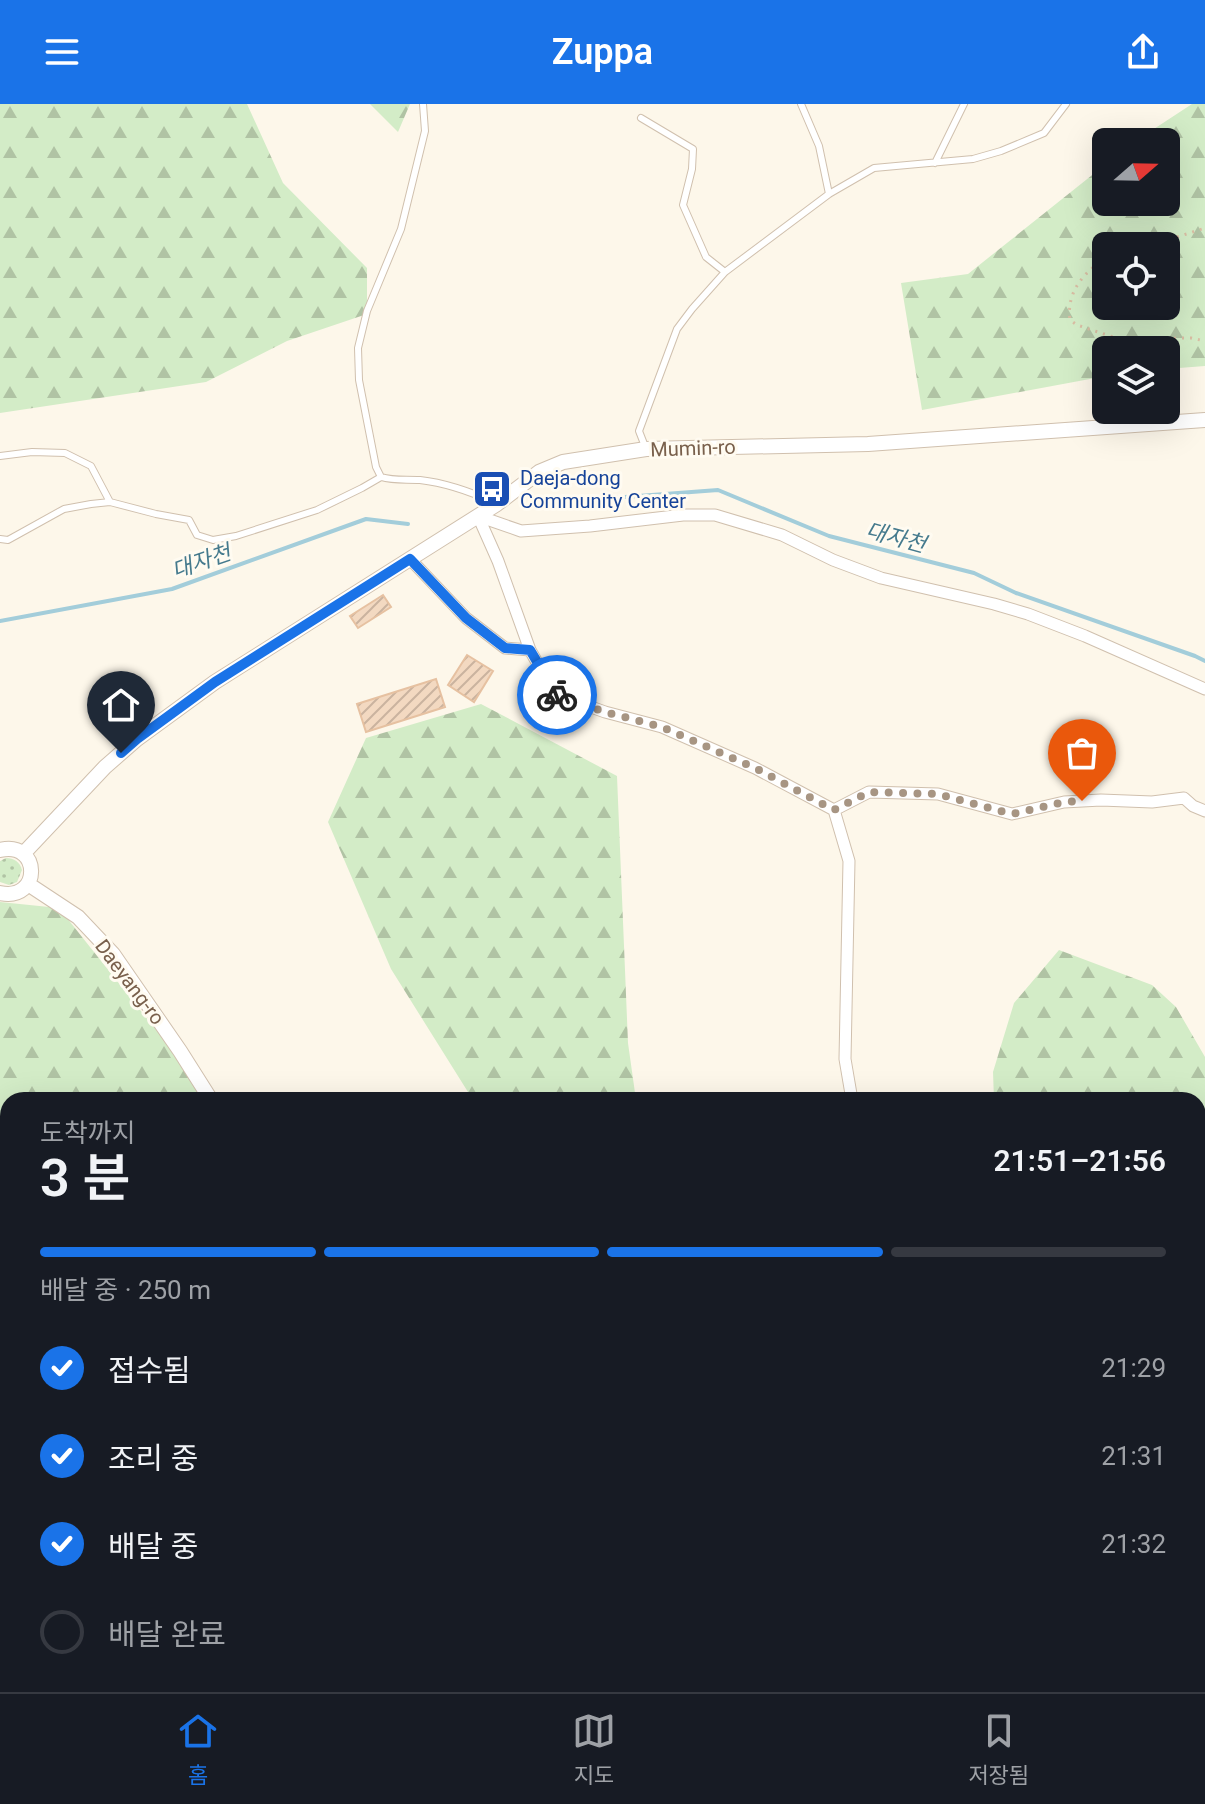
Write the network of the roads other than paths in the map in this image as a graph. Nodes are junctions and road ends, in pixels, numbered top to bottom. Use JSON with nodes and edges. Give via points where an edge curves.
{"nodes":[{"id":1,"x":423,"y":104,"type":"edge"},
{"id":2,"x":801,"y":104,"type":"edge"},
{"id":3,"x":964,"y":104,"type":"edge"},
{"id":4,"x":1066,"y":104,"type":"edge"},
{"id":5,"x":641,"y":118,"type":"dead end"},
{"id":6,"x":935,"y":163,"type":"junction"},
{"id":7,"x":829,"y":194,"type":"junction"},
{"id":8,"x":725,"y":272,"type":"junction"},
{"id":9,"x":1205,"y":420,"type":"edge"},
{"id":10,"x":646,"y":449,"type":"junction"},
{"id":11,"x":0,"y":456,"type":"edge"},
{"id":12,"x":381,"y":477,"type":"junction"},
{"id":13,"x":110,"y":502,"type":"junction"},
{"id":14,"x":497,"y":504,"type":"junction"},
{"id":15,"x":478,"y":516,"type":"junction"},
{"id":16,"x":0,"y":539,"type":"edge"},
{"id":17,"x":410,"y":559,"type":"junction"},
{"id":18,"x":530,"y":650,"type":"junction"},
{"id":19,"x":1205,"y":689,"type":"edge"},
{"id":20,"x":834,"y":810,"type":"junction"},
{"id":21,"x":1205,"y":811,"type":"edge"},
{"id":22,"x":0,"y":850,"type":"edge"},
{"id":23,"x":23,"y":854,"type":"junction"},
{"id":24,"x":28,"y":884,"type":"junction"},
{"id":25,"x":0,"y":893,"type":"edge"},
{"id":26,"x":206,"y":1092,"type":"edge"},
{"id":27,"x":851,"y":1092,"type":"edge"}],
"edges":[{"from":1,"to":12,"type":"lane","via":[[425,131],[401,229],[367,311],[358,348],[359,380]]},
{"from":2,"to":7,"type":"lane","via":[[819,146]]},
{"from":3,"to":6,"type":"lane"},
{"from":4,"to":6,"type":"lane","via":[[1044,133],[973,159]]},
{"from":5,"to":8,"type":"lane","via":[[693,149],[683,205],[706,257]]},
{"from":6,"to":7,"type":"lane","via":[[874,168]]},
{"from":7,"to":8,"type":"lane"},
{"from":8,"to":10,"type":"lane","via":[[677,329],[639,431]]},
{"from":9,"to":10,"type":"street","name":"Mumin-ro","via":[[868,444]]},
{"from":10,"to":14,"type":"street","name":"Mumin-ro","via":[[563,462],[539,472]]},
{"from":11,"to":13,"type":"lane","via":[[65,453],[91,466]]},
{"from":12,"to":13,"type":"lane","via":[[317,510],[213,540],[197,535],[189,520]]},
{"from":12,"to":14,"type":"lane","via":[[442,483]]},
{"from":13,"to":16,"type":"lane","via":[[64,509],[8,540]]},
{"from":14,"to":15,"type":"street","name":"Mumin-ro"},
{"from":15,"to":17,"type":"street","name":"Mumin-ro"},
{"from":15,"to":18,"type":"street"},
{"from":15,"to":19,"type":"street","via":[[521,531],[715,515],[782,535],[881,578],[1028,614]]},
{"from":17,"to":18,"type":"street","via":[[466,618],[505,648]]},
{"from":17,"to":23,"type":"street","name":"Mumin-ro","via":[[215,682],[137,739]]},
{"from":18,"to":20,"type":"street","via":[[555,694],[662,727]]},
{"from":20,"to":21,"type":"street","via":[[869,792],[938,794],[1012,814],[1064,802],[1184,798]]},
{"from":20,"to":27,"type":"street","via":[[849,861],[845,1059]]},
{"from":22,"to":23,"type":"street","via":[[12,848]]},
{"from":23,"to":24,"type":"street","via":[[32,869]]},
{"from":24,"to":25,"type":"street","via":[[17,893]]},
{"from":24,"to":26,"type":"street","name":"Daeyang-ro","via":[[78,917],[113,954]]}]}
